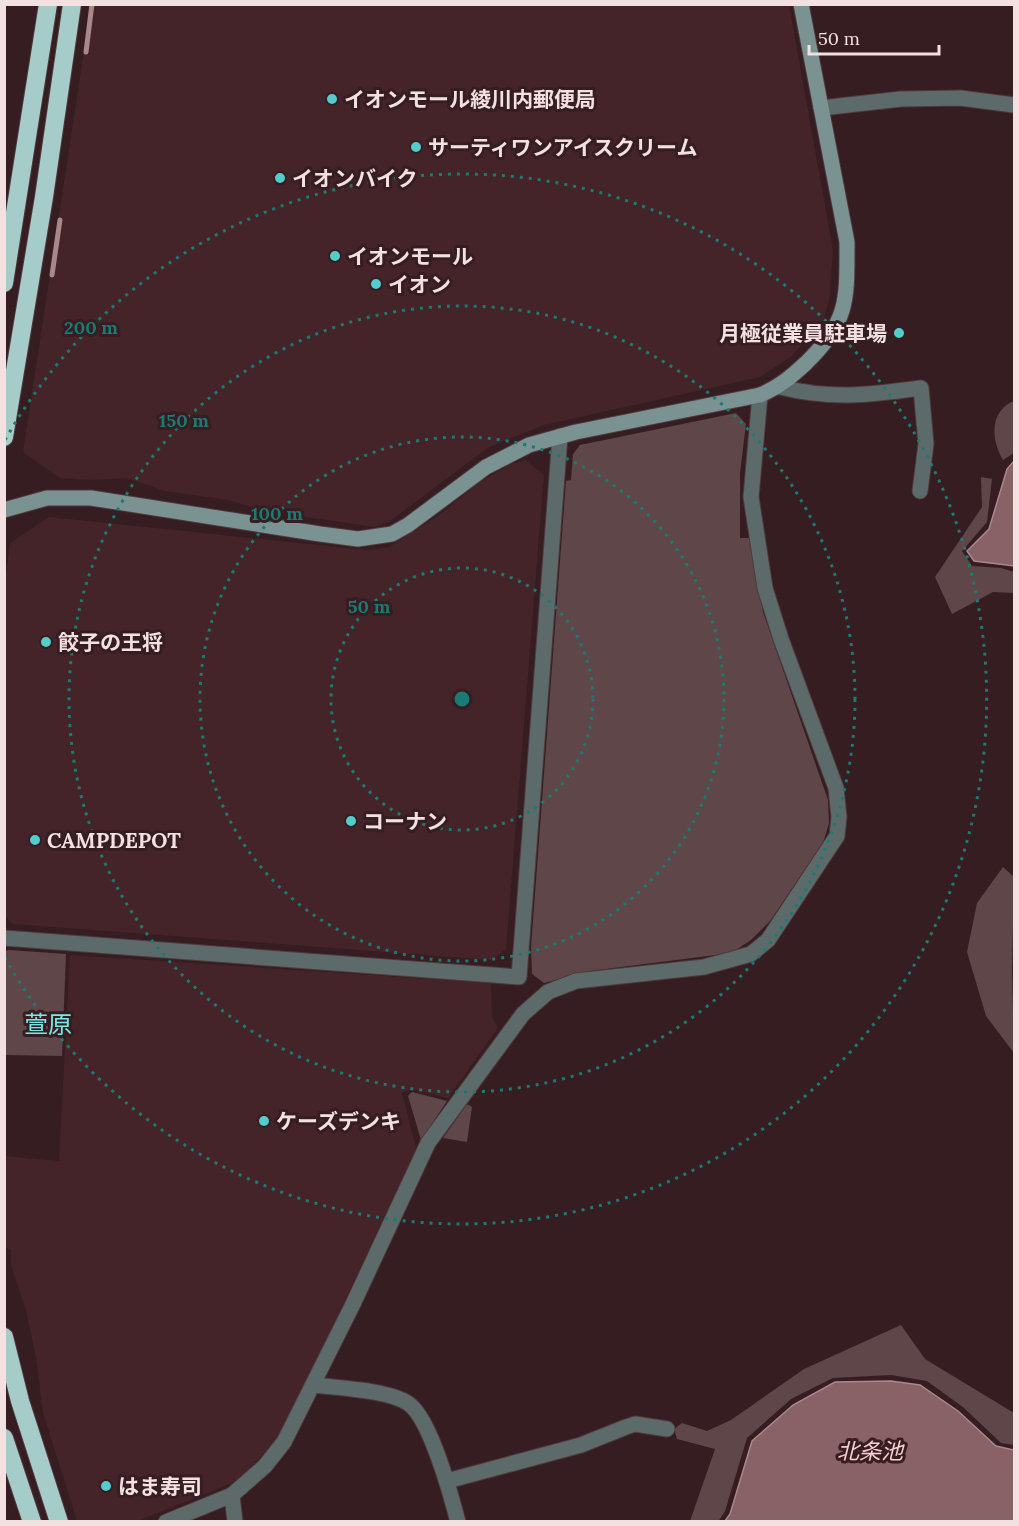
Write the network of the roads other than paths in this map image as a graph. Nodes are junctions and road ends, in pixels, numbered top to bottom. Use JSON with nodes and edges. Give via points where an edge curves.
{"nodes":[{"id":1,"x":48,"y":4,"type":"edge"},
{"id":2,"x":72,"y":4,"type":"edge"},
{"id":3,"x":801,"y":4,"type":"edge"},
{"id":4,"x":1014,"y":105,"type":"edge"},
{"id":5,"x":821,"y":108,"type":"junction"},
{"id":6,"x":4,"y":283,"type":"edge"},
{"id":7,"x":780,"y":387,"type":"junction"},
{"id":8,"x":760,"y":395,"type":"junction"},
{"id":9,"x":560,"y":436,"type":"junction"},
{"id":10,"x":4,"y":437,"type":"edge"},
{"id":11,"x":920,"y":491,"type":"dead end"},
{"id":12,"x":4,"y":510,"type":"edge"},
{"id":13,"x":4,"y":938,"type":"edge"},
{"id":14,"x":4,"y":1337,"type":"edge"},
{"id":15,"x":314,"y":1385,"type":"junction"},
{"id":16,"x":667,"y":1429,"type":"dead end"},
{"id":17,"x":4,"y":1438,"type":"edge"},
{"id":18,"x":447,"y":1481,"type":"junction"},
{"id":19,"x":232,"y":1495,"type":"junction"},
{"id":20,"x":32,"y":1521,"type":"edge"},
{"id":21,"x":59,"y":1521,"type":"edge"},
{"id":22,"x":166,"y":1521,"type":"edge"},
{"id":23,"x":235,"y":1521,"type":"edge"},
{"id":24,"x":458,"y":1521,"type":"edge"}],
"edges":[{"from":1,"to":6,"type":"highway"},
{"from":2,"to":10,"type":"highway"},
{"from":3,"to":5,"type":"street"},
{"from":4,"to":5,"type":"street","via":[[960,98],[901,99]]},
{"from":5,"to":7,"type":"street","via":[[847,242],[844,301],[839,323],[824,345]]},
{"from":7,"to":8,"type":"street"},
{"from":7,"to":11,"type":"street","via":[[813,396],[859,396],[921,388],[926,444]]},
{"from":8,"to":9,"type":"street"},
{"from":8,"to":15,"type":"street","via":[[751,497],[765,588],[836,788],[837,836],[768,940],[751,954],[704,967],[576,981],[548,992],[523,1014],[428,1143]]},
{"from":9,"to":12,"type":"street","via":[[510,453],[408,525],[376,538],[320,534],[91,498],[47,498]]},
{"from":9,"to":13,"type":"street","via":[[519,977]]},
{"from":14,"to":21,"type":"highway"},
{"from":15,"to":18,"type":"street","via":[[407,1402],[418,1413]]},
{"from":15,"to":19,"type":"street","via":[[284,1442],[265,1466]]},
{"from":16,"to":18,"type":"street","via":[[636,1424],[581,1445]]},
{"from":17,"to":20,"type":"highway"},
{"from":18,"to":24,"type":"street"},
{"from":19,"to":22,"type":"street"},
{"from":19,"to":23,"type":"street"}]}
